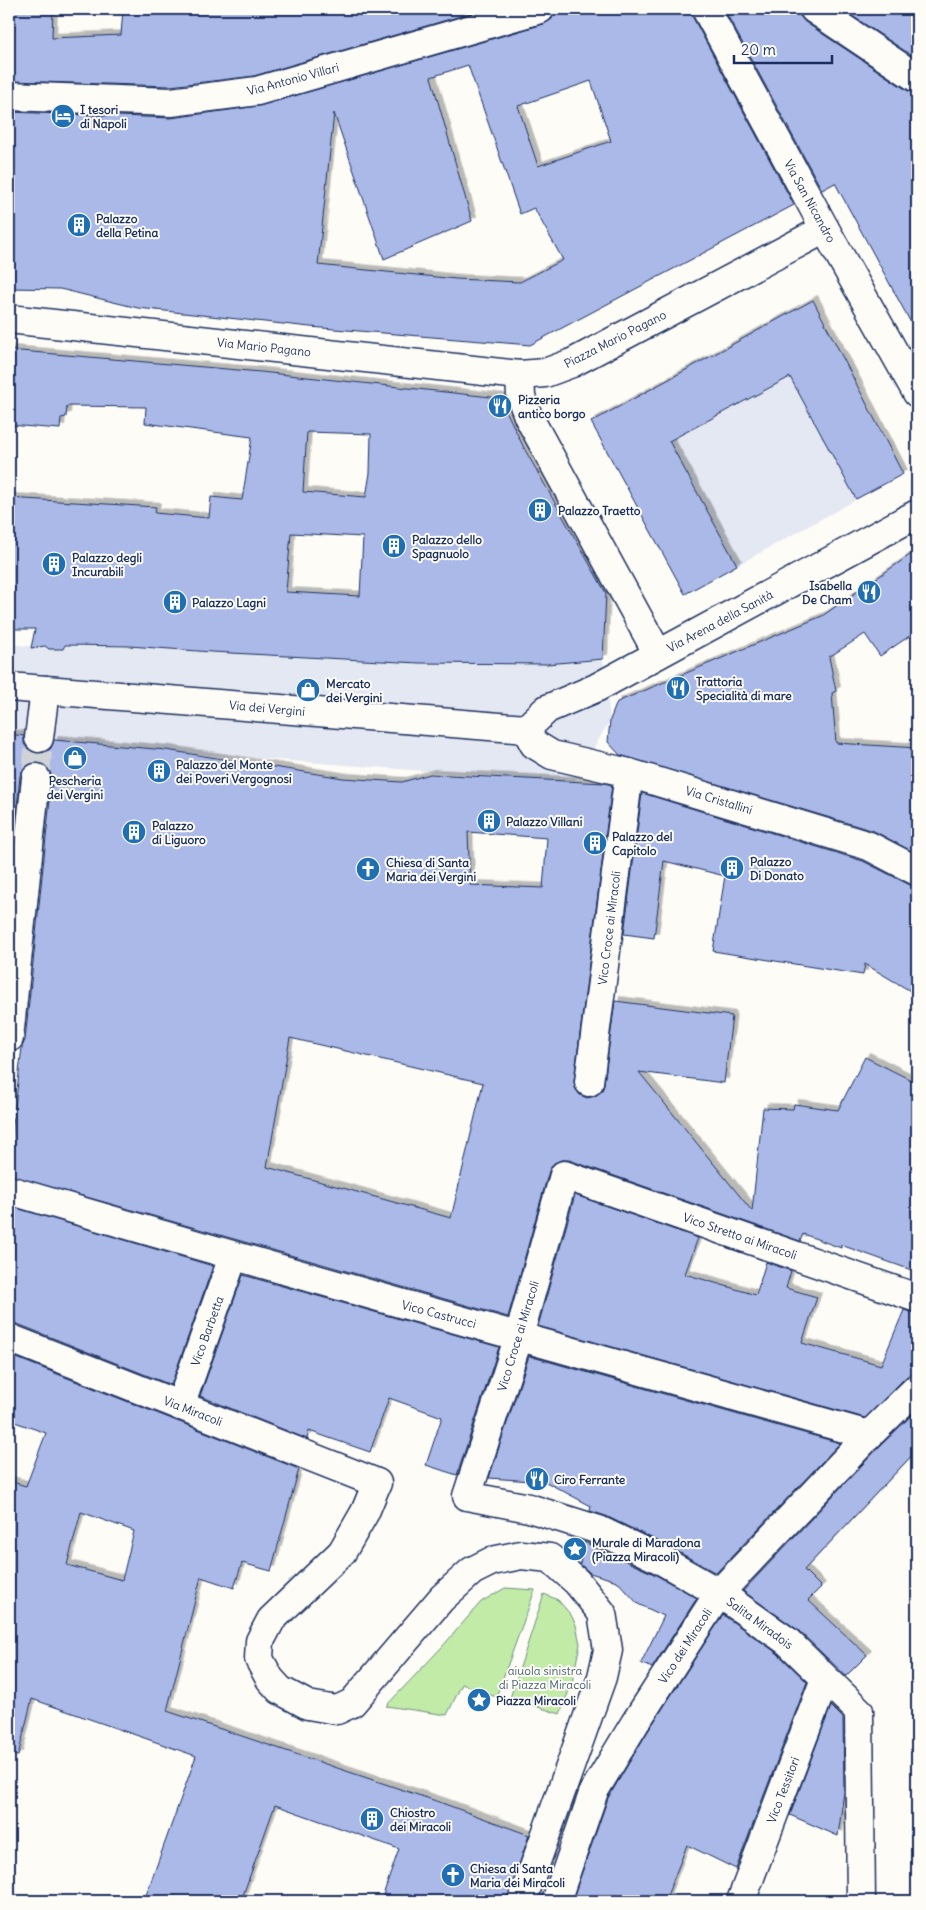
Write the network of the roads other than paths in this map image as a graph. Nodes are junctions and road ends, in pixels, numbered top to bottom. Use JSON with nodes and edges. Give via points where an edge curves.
{"nodes":[{"id":1,"x":540,"y":9,"type":"edge"},
{"id":2,"x":706,"y":9,"type":"edge"},
{"id":3,"x":814,"y":9,"type":"edge"},
{"id":4,"x":917,"y":78,"type":"edge"},
{"id":5,"x":9,"y":96,"type":"edge"},
{"id":6,"x":825,"y":229,"type":"junction"},
{"id":7,"x":9,"y":318,"type":"edge"},
{"id":8,"x":520,"y":375,"type":"junction"},
{"id":9,"x":917,"y":393,"type":"edge"},
{"id":10,"x":917,"y":514,"type":"edge"},
{"id":11,"x":658,"y":654,"type":"junction"},
{"id":12,"x":9,"y":687,"type":"edge"},
{"id":13,"x":45,"y":690,"type":"junction"},
{"id":14,"x":526,"y":729,"type":"junction"},
{"id":15,"x":39,"y":738,"type":"tunnel mouth"},
{"id":16,"x":629,"y":773,"type":"junction"},
{"id":17,"x":36,"y":778,"type":"tunnel mouth"},
{"id":18,"x":917,"y":871,"type":"edge"},
{"id":19,"x":9,"y":1038,"type":"edge"},
{"id":20,"x":590,"y":1082,"type":"dead end"},
{"id":21,"x":564,"y":1175,"type":"joint"},
{"id":22,"x":9,"y":1190,"type":"edge"},
{"id":23,"x":233,"y":1257,"type":"junction"},
{"id":24,"x":917,"y":1298,"type":"edge"},
{"id":25,"x":519,"y":1336,"type":"junction"},
{"id":26,"x":9,"y":1338,"type":"edge"},
{"id":27,"x":917,"y":1388,"type":"edge"},
{"id":28,"x":180,"y":1406,"type":"junction"},
{"id":29,"x":869,"y":1435,"type":"junction"},
{"id":30,"x":467,"y":1496,"type":"joint"},
{"id":31,"x":556,"y":1516,"type":"junction"},
{"id":32,"x":546,"y":1557,"type":"junction"},
{"id":33,"x":719,"y":1593,"type":"junction"},
{"id":34,"x":825,"y":1679,"type":"junction"},
{"id":35,"x":522,"y":1901,"type":"edge"},
{"id":36,"x":556,"y":1901,"type":"edge"},
{"id":37,"x":741,"y":1901,"type":"edge"},
{"id":38,"x":861,"y":1901,"type":"edge"}],
"edges":[{"from":1,"to":5,"type":"street","name":"Via Antonio Villari","via":[[257,91],[171,102]]},
{"from":2,"to":6,"type":"street","name":"Via San Nicandro"},
{"from":3,"to":4,"type":"street"},
{"from":6,"to":8,"type":"street","name":"Piazza Mario Pagano","via":[[572,363],[545,373]]},
{"from":6,"to":9,"type":"street","name":"Via San Nicandro"},
{"from":7,"to":8,"type":"street","name":"Via Mario Pagano"},
{"from":8,"to":11,"type":"street","via":[[521,397],[528,416]]},
{"from":10,"to":11,"type":"street","name":"Via Arena della Sanità"},
{"from":11,"to":14,"type":"street","name":"Via Arena della Sanità","via":[[596,688],[547,709]]},
{"from":12,"to":13,"type":"street","name":"Via dei Vergini"},
{"from":13,"to":14,"type":"street","name":"Via dei Vergini"},
{"from":13,"to":15,"type":"street"},
{"from":14,"to":16,"type":"street","name":"Via Cristallini","via":[[534,744],[552,755]]},
{"from":16,"to":18,"type":"street","name":"Via Cristallini","via":[[868,846]]},
{"from":16,"to":20,"type":"street","name":"Vico Croce ai Miracoli"},
{"from":17,"to":19,"type":"street"},
{"from":21,"to":24,"type":"street","name":"Vico Stretto ai Miracoli"},
{"from":21,"to":25,"type":"street","name":"Vico Croce ai Miracoli"},
{"from":22,"to":23,"type":"street","name":"Vico Castrucci"},
{"from":23,"to":25,"type":"street","name":"Vico Castrucci"},
{"from":23,"to":28,"type":"street","name":"Vico Barbetta"},
{"from":25,"to":29,"type":"street","name":"Vico Castrucci"},
{"from":25,"to":30,"type":"street","name":"Vico Croce ai Miracoli"},
{"from":26,"to":28,"type":"street","name":"Via Miracoli"},
{"from":27,"to":29,"type":"street","name":"Vico dei Miracoli"},
{"from":28,"to":32,"type":"street","name":"Via Miracoli","via":[[377,1483],[342,1552],[271,1620],[260,1641],[259,1659],[270,1679],[280,1690],[308,1705],[338,1710],[352,1703],[442,1598],[472,1571],[492,1561],[521,1555]]},
{"from":29,"to":33,"type":"street","name":"Vico dei Miracoli"},
{"from":30,"to":31,"type":"street","name":"Salita Miradois"},
{"from":31,"to":32,"type":"street"},
{"from":31,"to":33,"type":"street","name":"Salita Miradois","via":[[599,1530]]},
{"from":32,"to":35,"type":"street","via":[[577,1582],[602,1613],[608,1650],[602,1677]]},
{"from":33,"to":34,"type":"street","name":"Salita Miradois","via":[[787,1642]]},
{"from":33,"to":36,"type":"street","name":"Vico dei Miracoli","via":[[594,1791]]},
{"from":34,"to":37,"type":"street","name":"Vico Tessitori"},
{"from":34,"to":38,"type":"street","name":"Salita Miradois","via":[[859,1711]]}]}
